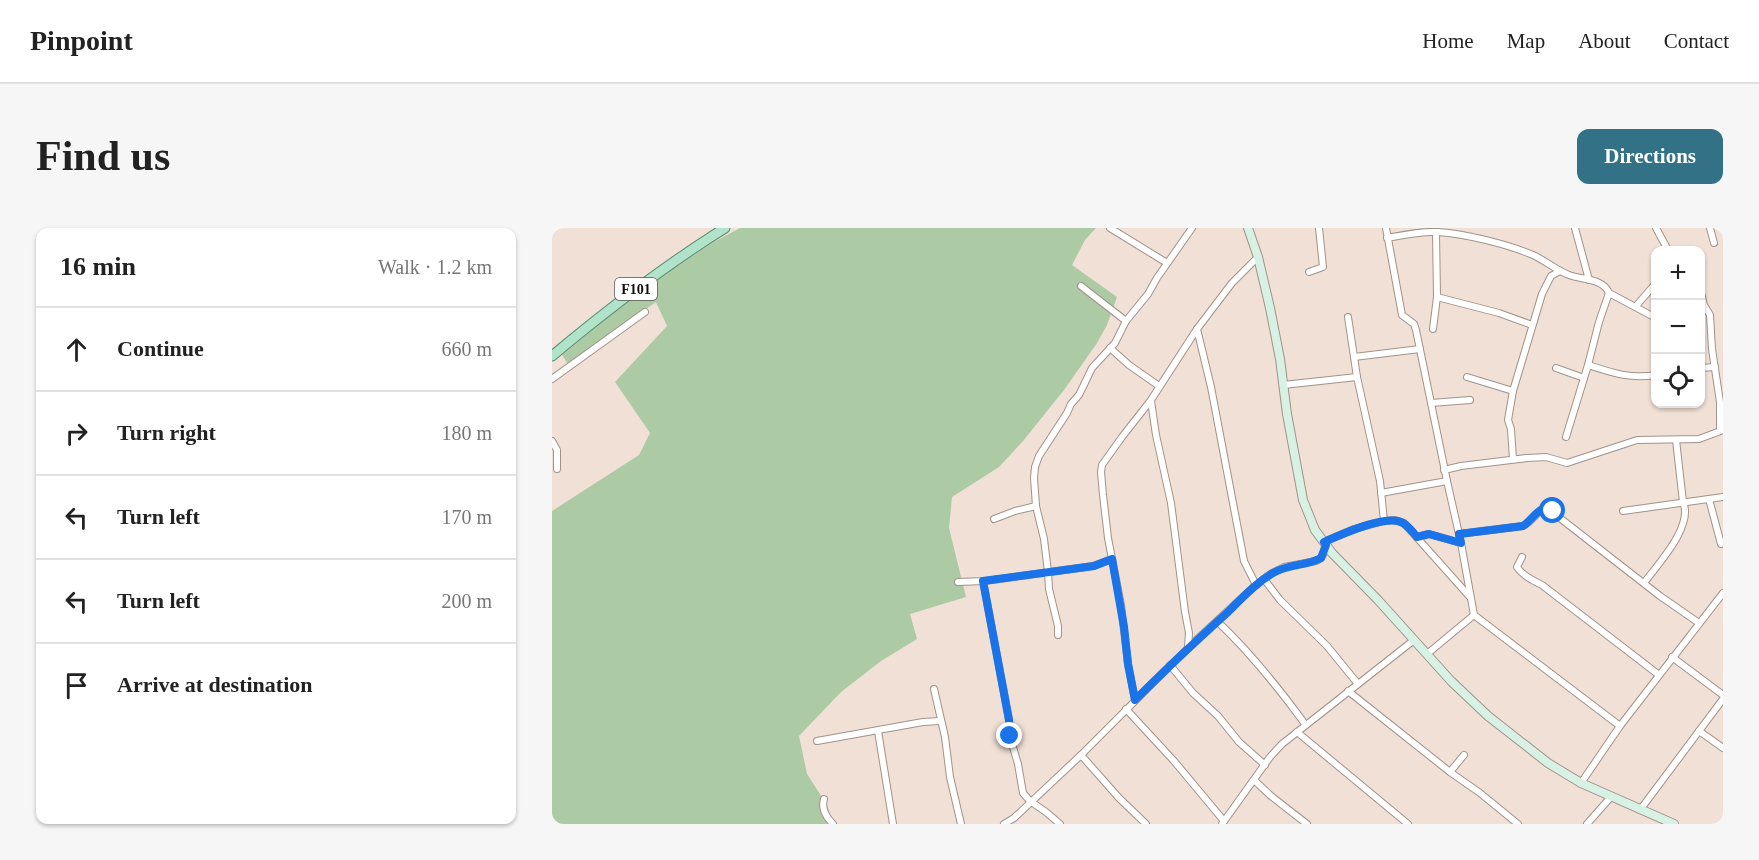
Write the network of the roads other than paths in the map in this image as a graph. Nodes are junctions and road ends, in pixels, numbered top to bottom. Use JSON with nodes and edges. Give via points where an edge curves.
{"nodes":[{"id":1,"x":725,"y":228,"type":"edge"},
{"id":2,"x":1110,"y":228,"type":"edge"},
{"id":3,"x":1192,"y":228,"type":"edge"},
{"id":4,"x":1248,"y":228,"type":"edge"},
{"id":5,"x":1319,"y":228,"type":"edge"},
{"id":6,"x":1386,"y":228,"type":"edge"},
{"id":7,"x":1575,"y":228,"type":"edge"},
{"id":8,"x":1656,"y":228,"type":"edge"},
{"id":9,"x":1710,"y":228,"type":"edge"},
{"id":10,"x":1436,"y":232,"type":"junction"},
{"id":11,"x":1387,"y":237,"type":"junction"},
{"id":12,"x":1714,"y":243,"type":"dead end"},
{"id":13,"x":1666,"y":246,"type":"edge"},
{"id":14,"x":1258,"y":257,"type":"junction"},
{"id":15,"x":1167,"y":263,"type":"junction"},
{"id":16,"x":1560,"y":271,"type":"junction"},
{"id":17,"x":1309,"y":272,"type":"dead end"},
{"id":18,"x":1589,"y":280,"type":"junction"},
{"id":19,"x":1081,"y":286,"type":"dead end"},
{"id":20,"x":1651,"y":288,"type":"edge"},
{"id":21,"x":1610,"y":293,"type":"junction"},
{"id":22,"x":1437,"y":297,"type":"junction"},
{"id":23,"x":1703,"y":300,"type":"edge"},
{"id":24,"x":1635,"y":306,"type":"junction"},
{"id":25,"x":645,"y":312,"type":"dead end"},
{"id":26,"x":1651,"y":315,"type":"edge"},
{"id":27,"x":1348,"y":317,"type":"dead end"},
{"id":28,"x":1126,"y":321,"type":"junction"},
{"id":29,"x":1532,"y":325,"type":"junction"},
{"id":30,"x":1197,"y":329,"type":"junction"},
{"id":31,"x":1433,"y":329,"type":"dead end"},
{"id":32,"x":1110,"y":348,"type":"junction"},
{"id":33,"x":1420,"y":349,"type":"junction"},
{"id":34,"x":552,"y":356,"type":"edge"},
{"id":35,"x":1354,"y":357,"type":"junction"},
{"id":36,"x":1588,"y":365,"type":"junction"},
{"id":37,"x":1715,"y":367,"type":"junction"},
{"id":38,"x":1556,"y":368,"type":"dead end"},
{"id":39,"x":1705,"y":368,"type":"edge"},
{"id":40,"x":1651,"y":376,"type":"edge"},
{"id":41,"x":1357,"y":377,"type":"junction"},
{"id":42,"x":1467,"y":377,"type":"dead end"},
{"id":43,"x":1584,"y":378,"type":"junction"},
{"id":44,"x":552,"y":379,"type":"edge"},
{"id":45,"x":1283,"y":385,"type":"junction"},
{"id":46,"x":1159,"y":386,"type":"junction"},
{"id":47,"x":1513,"y":392,"type":"junction"},
{"id":48,"x":1151,"y":400,"type":"junction"},
{"id":49,"x":1470,"y":400,"type":"dead end"},
{"id":50,"x":1431,"y":403,"type":"junction"},
{"id":51,"x":1144,"y":410,"type":"junction"},
{"id":52,"x":1152,"y":416,"type":"junction"},
{"id":53,"x":1722,"y":430,"type":"edge"},
{"id":54,"x":1566,"y":437,"type":"dead end"},
{"id":55,"x":1676,"y":440,"type":"junction"},
{"id":56,"x":552,"y":441,"type":"edge"},
{"id":57,"x":1513,"y":459,"type":"junction"},
{"id":58,"x":557,"y":470,"type":"dead end"},
{"id":59,"x":1444,"y":470,"type":"junction"},
{"id":60,"x":1447,"y":481,"type":"junction"},
{"id":61,"x":1381,"y":493,"type":"junction"},
{"id":62,"x":1723,"y":497,"type":"edge"},
{"id":63,"x":1709,"y":499,"type":"junction"},
{"id":64,"x":1683,"y":502,"type":"junction"},
{"id":65,"x":1036,"y":506,"type":"junction"},
{"id":66,"x":1623,"y":511,"type":"dead end"},
{"id":67,"x":993,"y":519,"type":"dead end"},
{"id":68,"x":1384,"y":521,"type":"junction"},
{"id":69,"x":1459,"y":534,"type":"junction"},
{"id":70,"x":1417,"y":537,"type":"junction"},
{"id":71,"x":1325,"y":543,"type":"junction"},
{"id":72,"x":1461,"y":543,"type":"junction"},
{"id":73,"x":1721,"y":544,"type":"dead end"},
{"id":74,"x":1522,"y":557,"type":"dead end"},
{"id":75,"x":1112,"y":559,"type":"junction"},
{"id":76,"x":1048,"y":572,"type":"junction"},
{"id":77,"x":1264,"y":579,"type":"junction"},
{"id":78,"x":983,"y":581,"type":"junction"},
{"id":79,"x":958,"y":582,"type":"dead end"},
{"id":80,"x":1644,"y":583,"type":"junction"},
{"id":81,"x":1256,"y":585,"type":"junction"},
{"id":82,"x":1723,"y":593,"type":"edge"},
{"id":83,"x":1471,"y":598,"type":"junction"},
{"id":84,"x":1474,"y":615,"type":"junction"},
{"id":85,"x":1217,"y":621,"type":"junction"},
{"id":86,"x":1699,"y":623,"type":"junction"},
{"id":87,"x":1189,"y":633,"type":"junction"},
{"id":88,"x":1058,"y":635,"type":"dead end"},
{"id":89,"x":1198,"y":638,"type":"junction"},
{"id":90,"x":1414,"y":640,"type":"junction"},
{"id":91,"x":1188,"y":647,"type":"junction"},
{"id":92,"x":1427,"y":654,"type":"junction"},
{"id":93,"x":1672,"y":657,"type":"junction"},
{"id":94,"x":1170,"y":665,"type":"junction"},
{"id":95,"x":1659,"y":675,"type":"junction"},
{"id":96,"x":1358,"y":684,"type":"junction"},
{"id":97,"x":934,"y":689,"type":"dead end"},
{"id":98,"x":1348,"y":691,"type":"junction"},
{"id":99,"x":1723,"y":697,"type":"edge"},
{"id":100,"x":1135,"y":700,"type":"junction"},
{"id":101,"x":1126,"y":710,"type":"junction"},
{"id":102,"x":940,"y":721,"type":"junction"},
{"id":103,"x":1305,"y":724,"type":"junction"},
{"id":104,"x":1620,"y":726,"type":"junction"},
{"id":105,"x":878,"y":731,"type":"junction"},
{"id":106,"x":1699,"y":731,"type":"junction"},
{"id":107,"x":1297,"y":732,"type":"junction"},
{"id":108,"x":817,"y":741,"type":"dead end"},
{"id":109,"x":1723,"y":748,"type":"edge"},
{"id":110,"x":1081,"y":755,"type":"junction"},
{"id":111,"x":1464,"y":755,"type":"dead end"},
{"id":112,"x":1264,"y":765,"type":"junction"},
{"id":113,"x":1450,"y":772,"type":"junction"},
{"id":114,"x":1254,"y":780,"type":"junction"},
{"id":115,"x":1581,"y":783,"type":"junction"},
{"id":116,"x":1610,"y":798,"type":"junction"},
{"id":117,"x":824,"y":799,"type":"dead end"},
{"id":118,"x":1030,"y":801,"type":"junction"},
{"id":119,"x":1640,"y":810,"type":"junction"},
{"id":120,"x":1223,"y":822,"type":"edge"},
{"id":121,"x":1669,"y":823,"type":"edge"},
{"id":122,"x":833,"y":824,"type":"edge"},
{"id":123,"x":893,"y":824,"type":"edge"},
{"id":124,"x":961,"y":824,"type":"edge"},
{"id":125,"x":1004,"y":824,"type":"edge"},
{"id":126,"x":1060,"y":824,"type":"edge"},
{"id":127,"x":1146,"y":824,"type":"edge"},
{"id":128,"x":1307,"y":824,"type":"edge"},
{"id":129,"x":1408,"y":824,"type":"edge"},
{"id":130,"x":1518,"y":824,"type":"edge"},
{"id":131,"x":1587,"y":824,"type":"edge"}],
"edges":[{"from":1,"to":34,"type":"main road","number":"F101","via":[[647,281]]},
{"from":2,"to":15,"type":"street"},
{"from":3,"to":15,"type":"street"},
{"from":4,"to":14,"type":"street"},
{"from":5,"to":17,"type":"street","via":[[1323,267]]},
{"from":6,"to":11,"type":"street"},
{"from":7,"to":18,"type":"street"},
{"from":8,"to":13,"type":"street"},
{"from":9,"to":12,"type":"street"},
{"from":10,"to":11,"type":"street"},
{"from":10,"to":16,"type":"street","via":[[1530,254]]},
{"from":10,"to":22,"type":"street"},
{"from":11,"to":33,"type":"street","via":[[1402,315],[1414,324]]},
{"from":14,"to":30,"type":"street","via":[[1232,283]]},
{"from":14,"to":45,"type":"street"},
{"from":15,"to":28,"type":"street"},
{"from":16,"to":18,"type":"street"},
{"from":16,"to":29,"type":"street","via":[[1546,283]]},
{"from":18,"to":21,"type":"street","via":[[1602,283]]},
{"from":19,"to":28,"type":"street"},
{"from":20,"to":24,"type":"street"},
{"from":21,"to":24,"type":"street"},
{"from":21,"to":36,"type":"street"},
{"from":22,"to":29,"type":"street"},
{"from":22,"to":31,"type":"street"},
{"from":23,"to":37,"type":"street","via":[[1710,315]]},
{"from":24,"to":26,"type":"street"},
{"from":25,"to":44,"type":"street"},
{"from":27,"to":35,"type":"street"},
{"from":28,"to":32,"type":"street"},
{"from":29,"to":47,"type":"street"},
{"from":30,"to":46,"type":"street"},
{"from":30,"to":81,"type":"street","via":[[1244,561]]},
{"from":32,"to":46,"type":"street"},
{"from":32,"to":65,"type":"street","via":[[1092,368],[1079,395],[1038,456],[1034,478]]},
{"from":33,"to":35,"type":"street"},
{"from":33,"to":50,"type":"street"},
{"from":35,"to":41,"type":"street"},
{"from":36,"to":40,"type":"street","via":[[1622,376]]},
{"from":36,"to":43,"type":"street"},
{"from":37,"to":39,"type":"street"},
{"from":37,"to":53,"type":"street"},
{"from":38,"to":43,"type":"street"},
{"from":41,"to":45,"type":"street"},
{"from":41,"to":61,"type":"street"},
{"from":42,"to":47,"type":"street"},
{"from":43,"to":54,"type":"street"},
{"from":45,"to":71,"type":"street","via":[[1304,500],[1315,530]]},
{"from":46,"to":48,"type":"street"},
{"from":47,"to":57,"type":"street","via":[[1508,420]]},
{"from":48,"to":51,"type":"street"},
{"from":48,"to":52,"type":"street"},
{"from":49,"to":50,"type":"street"},
{"from":50,"to":59,"type":"street"},
{"from":51,"to":52,"type":"street"},
{"from":51,"to":75,"type":"street","via":[[1102,465]]},
{"from":52,"to":87,"type":"street","via":[[1171,503]]},
{"from":53,"to":55,"type":"street","via":[[1700,439]]},
{"from":55,"to":57,"type":"street","via":[[1637,440],[1567,463],[1546,458]]},
{"from":55,"to":64,"type":"street"},
{"from":56,"to":58,"type":"street","via":[[557,450]]},
{"from":57,"to":59,"type":"street"},
{"from":59,"to":60,"type":"street"},
{"from":60,"to":61,"type":"street"},
{"from":60,"to":69,"type":"street"},
{"from":61,"to":68,"type":"street"},
{"from":62,"to":63,"type":"street"},
{"from":63,"to":64,"type":"street"},
{"from":63,"to":73,"type":"street"},
{"from":64,"to":66,"type":"street"},
{"from":64,"to":80,"type":"street","via":[[1682,528]]},
{"from":65,"to":67,"type":"street"},
{"from":65,"to":76,"type":"street"},
{"from":68,"to":70,"type":"street","via":[[1404,523]]},
{"from":68,"to":71,"type":"street"},
{"from":69,"to":72,"type":"street"},
{"from":69,"to":80,"type":"street","via":[[1523,526],[1547,508]]},
{"from":70,"to":72,"type":"street","via":[[1429,534]]},
{"from":70,"to":83,"type":"street"},
{"from":71,"to":77,"type":"street","via":[[1321,558],[1316,561],[1284,567]]},
{"from":71,"to":90,"type":"street"},
{"from":72,"to":83,"type":"street"},
{"from":74,"to":95,"type":"street","via":[[1518,569]]},
{"from":75,"to":76,"type":"street","via":[[1094,566]]},
{"from":75,"to":100,"type":"street"},
{"from":76,"to":78,"type":"street"},
{"from":76,"to":88,"type":"street"},
{"from":77,"to":81,"type":"street"},
{"from":77,"to":96,"type":"street"},
{"from":78,"to":79,"type":"street"},
{"from":78,"to":118,"type":"street","via":[[1012,746],[1023,793]]},
{"from":80,"to":86,"type":"street"},
{"from":81,"to":85,"type":"street"},
{"from":82,"to":86,"type":"street"},
{"from":83,"to":84,"type":"street"},
{"from":84,"to":92,"type":"street"},
{"from":84,"to":104,"type":"street"},
{"from":85,"to":89,"type":"street"},
{"from":85,"to":103,"type":"street","via":[[1276,684]]},
{"from":86,"to":93,"type":"street"},
{"from":87,"to":89,"type":"street"},
{"from":87,"to":91,"type":"street"},
{"from":89,"to":91,"type":"street"},
{"from":90,"to":92,"type":"street"},
{"from":90,"to":96,"type":"street"},
{"from":91,"to":94,"type":"street"},
{"from":92,"to":115,"type":"street","via":[[1488,716],[1548,763]]},
{"from":93,"to":95,"type":"street"},
{"from":93,"to":99,"type":"street"},
{"from":94,"to":100,"type":"street"},
{"from":94,"to":112,"type":"street"},
{"from":95,"to":104,"type":"street"},
{"from":96,"to":98,"type":"street"},
{"from":97,"to":102,"type":"street"},
{"from":98,"to":103,"type":"street"},
{"from":98,"to":113,"type":"street"},
{"from":99,"to":106,"type":"street"},
{"from":100,"to":101,"type":"street"},
{"from":101,"to":110,"type":"street"},
{"from":101,"to":120,"type":"street"},
{"from":102,"to":105,"type":"street"},
{"from":102,"to":124,"type":"street"},
{"from":103,"to":107,"type":"street"},
{"from":104,"to":115,"type":"street"},
{"from":105,"to":108,"type":"street"},
{"from":105,"to":123,"type":"street"},
{"from":106,"to":109,"type":"street"},
{"from":106,"to":119,"type":"street"},
{"from":107,"to":112,"type":"street"},
{"from":107,"to":129,"type":"street"},
{"from":110,"to":118,"type":"street"},
{"from":110,"to":127,"type":"street"},
{"from":111,"to":113,"type":"street"},
{"from":112,"to":114,"type":"street"},
{"from":113,"to":130,"type":"street"},
{"from":114,"to":120,"type":"street"},
{"from":114,"to":128,"type":"street"},
{"from":115,"to":116,"type":"street"},
{"from":116,"to":119,"type":"street"},
{"from":116,"to":131,"type":"street"},
{"from":117,"to":122,"type":"street","via":[[825,814]]},
{"from":118,"to":125,"type":"street"},
{"from":118,"to":126,"type":"street"},
{"from":119,"to":121,"type":"street"}]}
